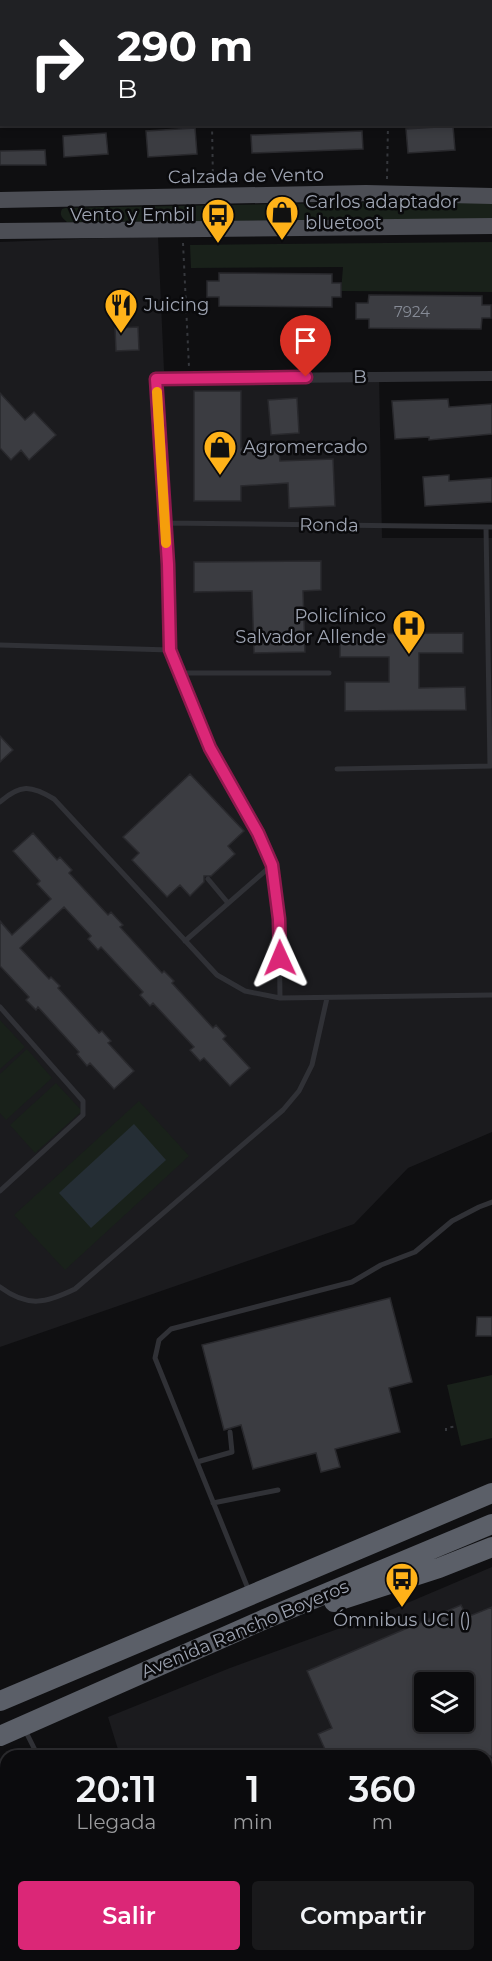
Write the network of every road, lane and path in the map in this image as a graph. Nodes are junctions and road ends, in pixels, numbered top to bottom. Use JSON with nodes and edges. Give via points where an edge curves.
{"nodes":[{"id":1,"x":212,"y":126,"type":"edge"},
{"id":2,"x":388,"y":126,"type":"edge"},
{"id":3,"x":387,"y":194,"type":"junction"},
{"id":4,"x":214,"y":196,"type":"junction"},
{"id":5,"x":492,"y":196,"type":"edge"},
{"id":6,"x":55,"y":199,"type":"junction"},
{"id":7,"x":0,"y":200,"type":"edge"},
{"id":8,"x":492,"y":226,"type":"edge"},
{"id":9,"x":182,"y":229,"type":"junction"},
{"id":10,"x":54,"y":230,"type":"junction"},
{"id":11,"x":0,"y":231,"type":"edge"},
{"id":12,"x":492,"y":376,"type":"edge"},
{"id":13,"x":190,"y":378,"type":"junction"},
{"id":14,"x":156,"y":379,"type":"joint"},
{"id":15,"x":165,"y":523,"type":"junction"},
{"id":16,"x":489,"y":527,"type":"edge"},
{"id":17,"x":0,"y":645,"type":"edge"},
{"id":18,"x":170,"y":650,"type":"junction"},
{"id":19,"x":179,"y":673,"type":"junction"},
{"id":20,"x":329,"y":673,"type":"dead end"},
{"id":21,"x":491,"y":766,"type":"edge"},
{"id":22,"x":337,"y":769,"type":"dead end"},
{"id":23,"x":0,"y":802,"type":"edge"},
{"id":24,"x":272,"y":865,"type":"junction"},
{"id":25,"x":208,"y":879,"type":"dead end"},
{"id":26,"x":228,"y":903,"type":"junction"},
{"id":27,"x":185,"y":940,"type":"junction"},
{"id":28,"x":492,"y":995,"type":"edge"},
{"id":29,"x":280,"y":998,"type":"junction"},
{"id":30,"x":327,"y":998,"type":"junction"},
{"id":31,"x":0,"y":1007,"type":"edge"},
{"id":32,"x":0,"y":1191,"type":"edge"},
{"id":33,"x":492,"y":1202,"type":"edge"},
{"id":34,"x":0,"y":1287,"type":"edge"},
{"id":35,"x":457,"y":1426,"type":"dead end"},
{"id":36,"x":446,"y":1431,"type":"dead end"},
{"id":37,"x":230,"y":1432,"type":"dead end"},
{"id":38,"x":197,"y":1462,"type":"junction"},
{"id":39,"x":278,"y":1490,"type":"dead end"},
{"id":40,"x":492,"y":1493,"type":"edge"},
{"id":41,"x":213,"y":1503,"type":"junction"},
{"id":42,"x":492,"y":1524,"type":"edge"},
{"id":43,"x":492,"y":1547,"type":"edge"},
{"id":44,"x":250,"y":1596,"type":"junction"},
{"id":45,"x":265,"y":1619,"type":"junction"},
{"id":46,"x":0,"y":1701,"type":"edge"},
{"id":47,"x":23,"y":1726,"type":"junction"},
{"id":48,"x":0,"y":1736,"type":"edge"},
{"id":49,"x":35,"y":1750,"type":"edge"}],
"edges":[{"from":1,"to":4,"type":"path"},
{"from":2,"to":3,"type":"path"},
{"from":3,"to":4,"type":"main road","name":"Calzada de Vento"},
{"from":3,"to":5,"type":"main road","name":"Calzada de Vento"},
{"from":4,"to":6,"type":"main road","name":"Calzada de Vento"},
{"from":6,"to":7,"type":"main road","name":"Calzada de Vento"},
{"from":6,"to":10,"type":"main road","via":[[45,213]]},
{"from":8,"to":9,"type":"main road"},
{"from":9,"to":10,"type":"main road"},
{"from":9,"to":13,"type":"path"},
{"from":10,"to":11,"type":"main road"},
{"from":12,"to":13,"type":"street","name":"B"},
{"from":13,"to":14,"type":"street","name":"B"},
{"from":14,"to":15,"type":"lane"},
{"from":15,"to":16,"type":"lane","name":"Ronda"},
{"from":15,"to":18,"type":"lane"},
{"from":16,"to":21,"type":"lane"},
{"from":17,"to":18,"type":"lane"},
{"from":18,"to":19,"type":"lane"},
{"from":19,"to":20,"type":"lane"},
{"from":19,"to":24,"type":"lane","via":[[210,748]]},
{"from":21,"to":22,"type":"lane"},
{"from":23,"to":27,"type":"lane","via":[[24,788],[39,790],[54,799]]},
{"from":24,"to":26,"type":"lane"},
{"from":24,"to":29,"type":"lane","via":[[279,919]]},
{"from":25,"to":26,"type":"lane"},
{"from":26,"to":27,"type":"lane"},
{"from":27,"to":29,"type":"lane","via":[[217,975],[245,991]]},
{"from":28,"to":30,"type":"lane"},
{"from":29,"to":30,"type":"lane"},
{"from":30,"to":34,"type":"lane","via":[[312,1065],[299,1091],[283,1110],[75,1289],[41,1302]]},
{"from":31,"to":32,"type":"lane","via":[[83,1101],[82,1115]]},
{"from":33,"to":38,"type":"lane","via":[[452,1221],[415,1252],[352,1282],[171,1329],[159,1340],[155,1359]]},
{"from":35,"to":36,"type":"path"},
{"from":37,"to":38,"type":"lane","via":[[232,1452]]},
{"from":38,"to":41,"type":"lane"},
{"from":39,"to":41,"type":"lane"},
{"from":40,"to":44,"type":"highway","name":"Avenida Rancho Boyeros"},
{"from":41,"to":44,"type":"lane"},
{"from":42,"to":45,"type":"highway","name":"Avenida Rancho Boyeros"},
{"from":43,"to":45,"type":"highway","via":[[369,1592]]},
{"from":44,"to":46,"type":"highway","name":"Avenida Rancho Boyeros"},
{"from":45,"to":47,"type":"highway","name":"Avenida Rancho Boyeros"},
{"from":47,"to":48,"type":"highway","name":"Avenida Rancho Boyeros"},
{"from":47,"to":49,"type":"lane"}]}
